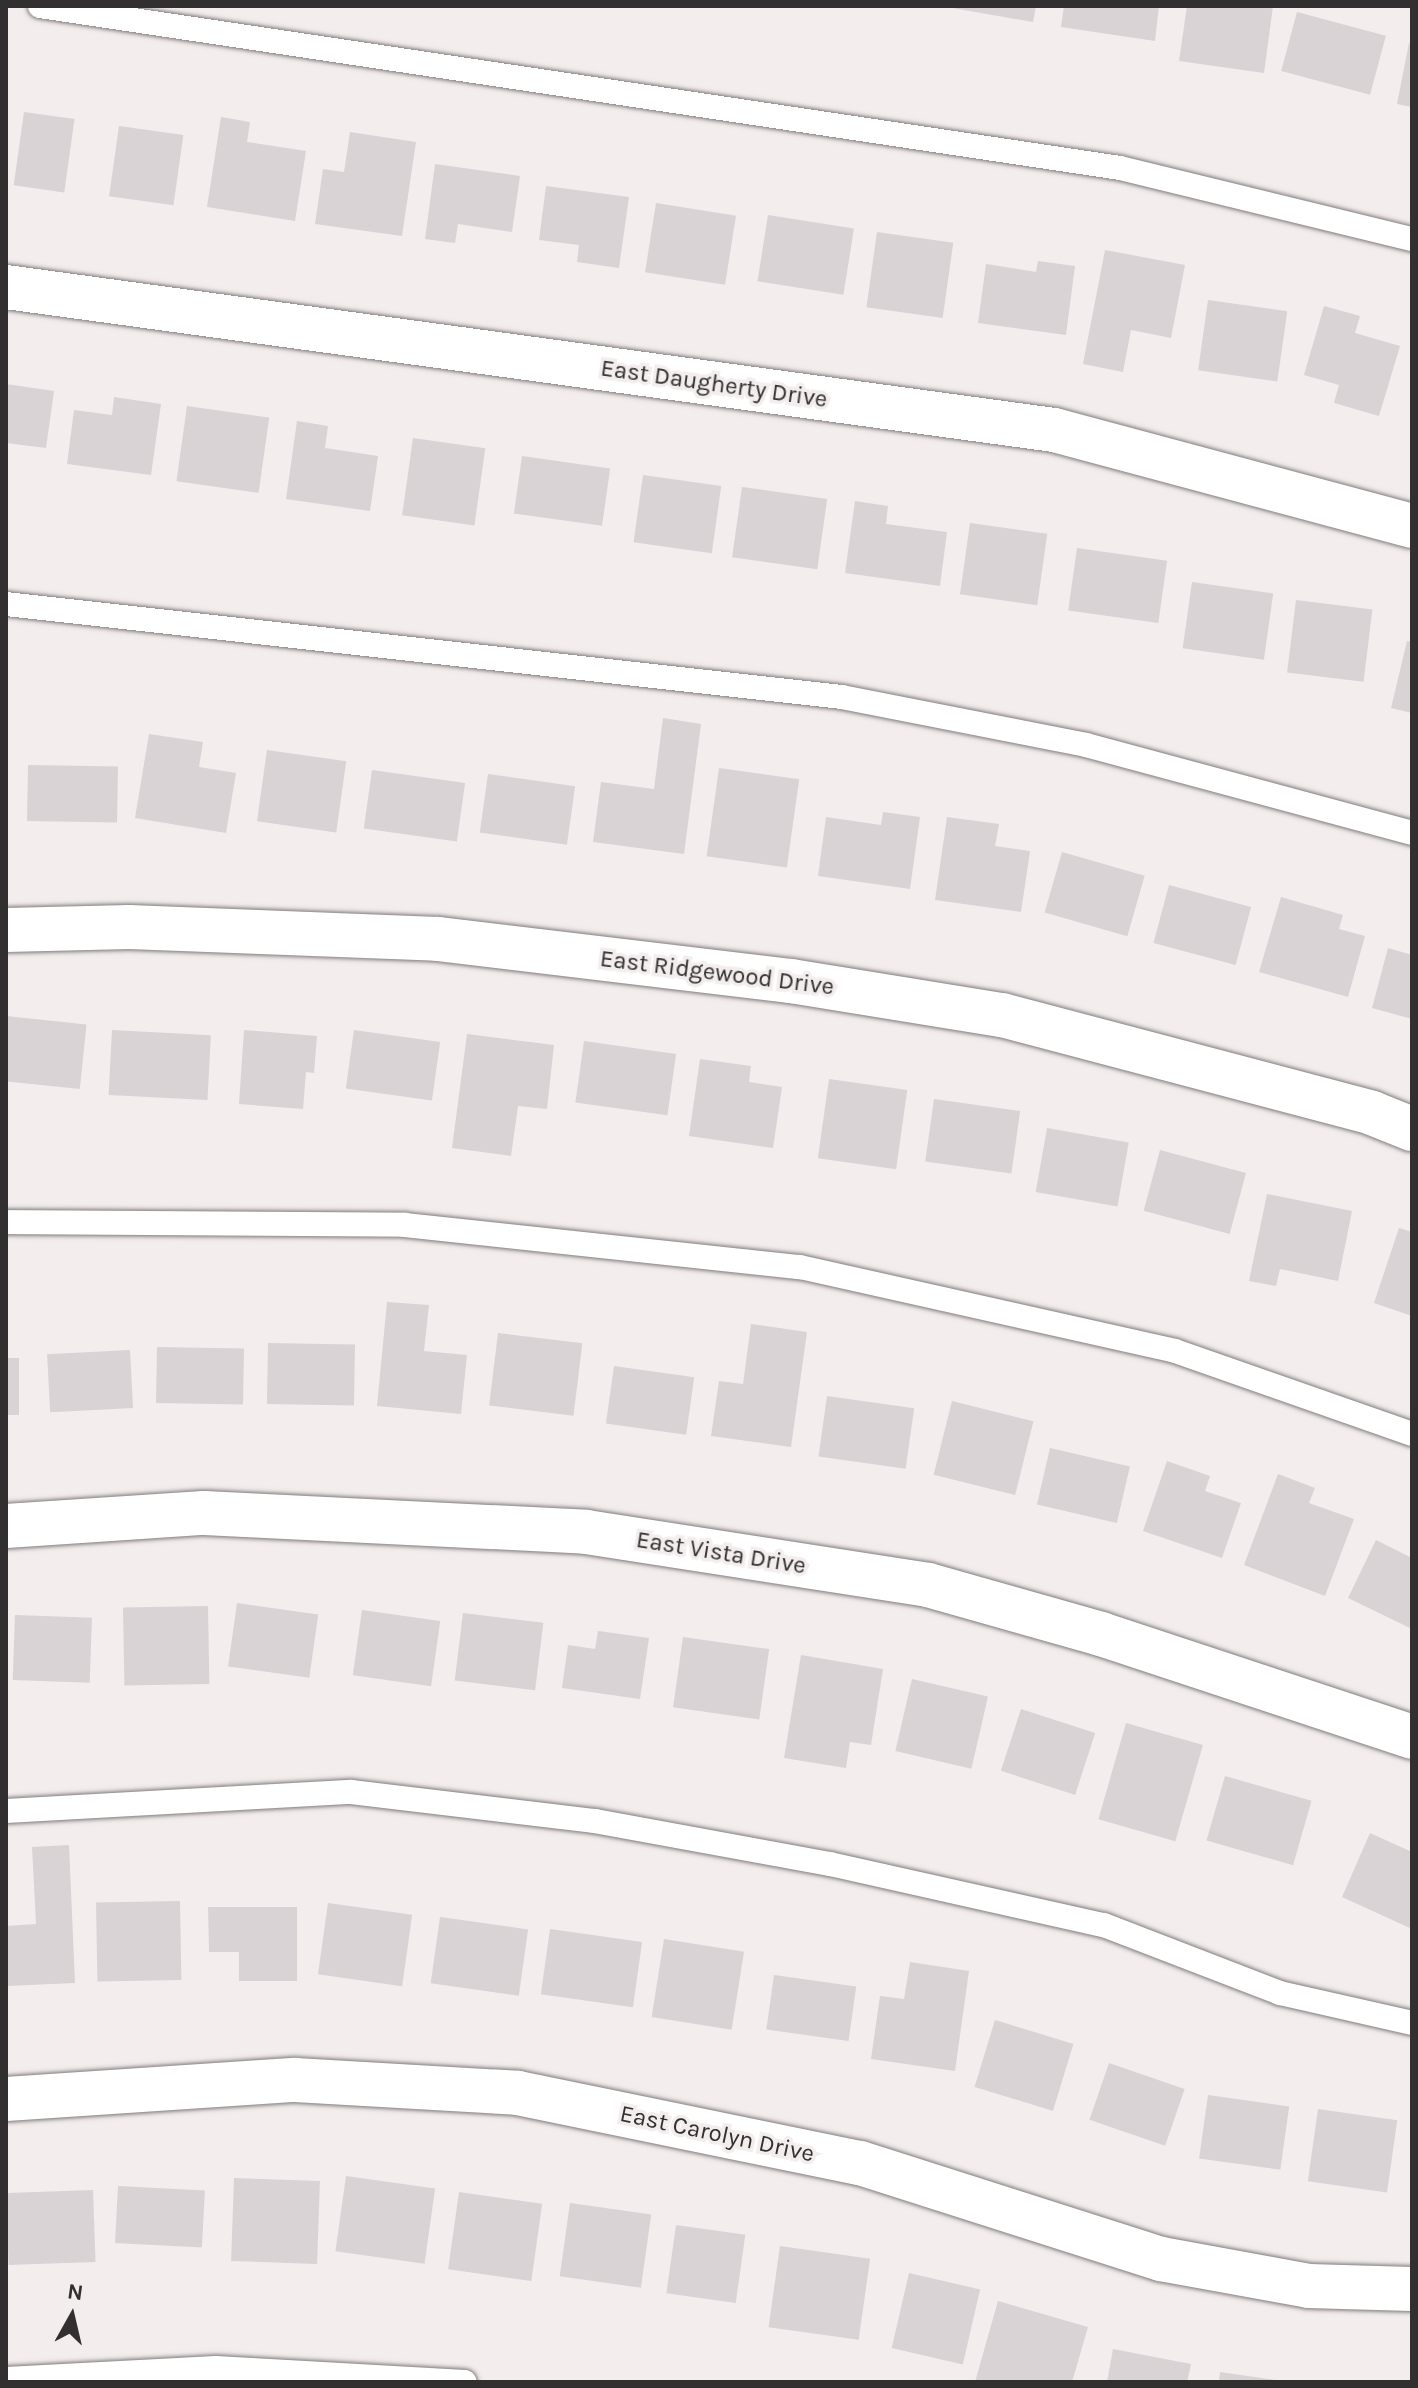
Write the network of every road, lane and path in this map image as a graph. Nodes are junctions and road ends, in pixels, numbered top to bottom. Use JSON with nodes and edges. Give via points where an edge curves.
{"nodes":[{"id":1,"x":40,"y":6,"type":"edge"},
{"id":2,"x":1412,"y":239,"type":"edge"},
{"id":3,"x":6,"y":287,"type":"edge"},
{"id":4,"x":1412,"y":526,"type":"edge"},
{"id":5,"x":6,"y":604,"type":"edge"},
{"id":6,"x":1412,"y":833,"type":"edge"},
{"id":7,"x":6,"y":930,"type":"edge"},
{"id":8,"x":1412,"y":1129,"type":"edge"},
{"id":9,"x":6,"y":1222,"type":"edge"},
{"id":10,"x":1412,"y":1434,"type":"edge"},
{"id":11,"x":6,"y":1526,"type":"edge"},
{"id":12,"x":1412,"y":1737,"type":"edge"},
{"id":13,"x":6,"y":1811,"type":"edge"},
{"id":14,"x":1412,"y":2023,"type":"edge"},
{"id":15,"x":6,"y":2099,"type":"edge"},
{"id":16,"x":1412,"y":2289,"type":"edge"},
{"id":17,"x":6,"y":2379,"type":"edge"},
{"id":18,"x":465,"y":2382,"type":"edge"}],
"edges":[{"from":1,"to":2,"type":"lane","via":[[1120,168]]},
{"from":3,"to":4,"type":"street","name":"East Daugherty Drive","via":[[1054,430]]},
{"from":5,"to":6,"type":"lane","via":[[842,697],[1086,745]]},
{"from":7,"to":8,"type":"street","name":"East Ridgewood Drive","via":[[129,927],[438,939],[791,981],[1002,1015],[1372,1113]]},
{"from":9,"to":10,"type":"lane","via":[[405,1225],[800,1267],[1175,1351]]},
{"from":11,"to":12,"type":"street","name":"East Vista Drive","via":[[204,1513],[587,1532],[928,1585],[1101,1634]]},
{"from":13,"to":14,"type":"lane","via":[[351,1792],[595,1821],[830,1864],[1104,1925],[1280,1993]]},
{"from":15,"to":16,"type":"street","name":"East Carolyn Drive","via":[[295,2080],[518,2093],[860,2163],[1161,2259],[1309,2286]]},
{"from":17,"to":18,"type":"lane","via":[[216,2368]]}]}
